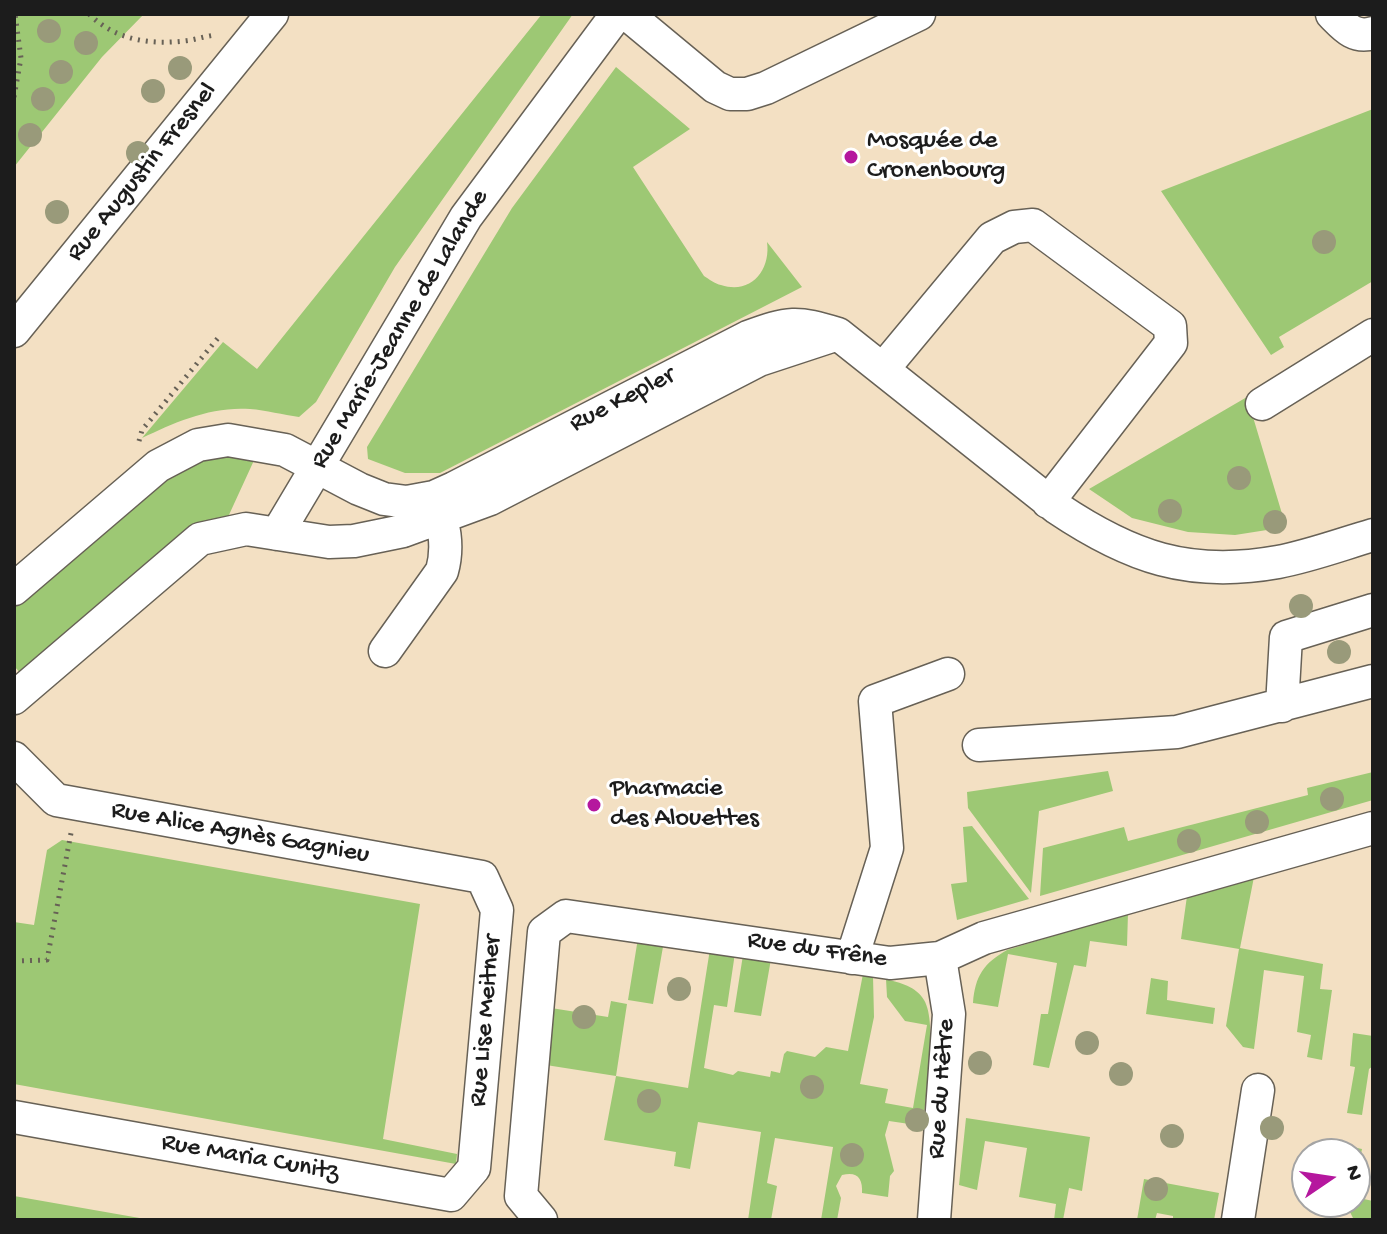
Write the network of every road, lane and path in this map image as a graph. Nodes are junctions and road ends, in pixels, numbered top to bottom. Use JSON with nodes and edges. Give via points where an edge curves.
{"nodes":[{"id":1,"x":15,"y":14,"type":"edge"},
{"id":2,"x":89,"y":14,"type":"edge"},
{"id":3,"x":272,"y":14,"type":"edge"},
{"id":4,"x":617,"y":14,"type":"edge"},
{"id":5,"x":627,"y":14,"type":"edge"},
{"id":6,"x":919,"y":14,"type":"edge"},
{"id":7,"x":1332,"y":14,"type":"edge"},
{"id":8,"x":1373,"y":33,"type":"edge"},
{"id":9,"x":249,"y":43,"type":"junction"},
{"id":10,"x":14,"y":97,"type":"edge"},
{"id":11,"x":14,"y":331,"type":"edge"},
{"id":12,"x":1373,"y":335,"type":"edge"},
{"id":13,"x":218,"y":338,"type":"dead end"},
{"id":14,"x":883,"y":369,"type":"junction"},
{"id":15,"x":1262,"y":404,"type":"dead end"},
{"id":16,"x":138,"y":444,"type":"dead end"},
{"id":17,"x":318,"y":467,"type":"junction"},
{"id":18,"x":1053,"y":505,"type":"junction"},
{"id":19,"x":438,"y":506,"type":"junction"},
{"id":20,"x":277,"y":534,"type":"junction"},
{"id":21,"x":1373,"y":535,"type":"edge"},
{"id":22,"x":14,"y":589,"type":"edge"},
{"id":23,"x":1373,"y":610,"type":"edge"},
{"id":24,"x":385,"y":651,"type":"dead end"},
{"id":25,"x":948,"y":674,"type":"dead end"},
{"id":26,"x":1373,"y":681,"type":"edge"},
{"id":27,"x":14,"y":698,"type":"edge"},
{"id":28,"x":1282,"y":706,"type":"junction"},
{"id":29,"x":979,"y":745,"type":"dead end"},
{"id":30,"x":14,"y":758,"type":"edge"},
{"id":31,"x":77,"y":804,"type":"junction"},
{"id":32,"x":1373,"y":828,"type":"edge"},
{"id":33,"x":482,"y":877,"type":"joint"},
{"id":34,"x":852,"y":958,"type":"junction"},
{"id":35,"x":940,"y":958,"type":"junction"},
{"id":36,"x":14,"y":961,"type":"edge"},
{"id":37,"x":1258,"y":1090,"type":"dead end"},
{"id":38,"x":14,"y":1117,"type":"edge"},
{"id":39,"x":474,"y":1168,"type":"joint"},
{"id":40,"x":541,"y":1220,"type":"edge"},
{"id":41,"x":934,"y":1220,"type":"edge"},
{"id":42,"x":1238,"y":1220,"type":"edge"}],
"edges":[{"from":1,"to":10,"type":"path","via":[[21,58]]},
{"from":2,"to":9,"type":"path","via":[[128,38],[157,43],[212,35]]},
{"from":3,"to":9,"type":"street","name":"Rue Augustin Fresnel"},
{"from":4,"to":17,"type":"street","name":"Rue Marie-Jeanne de Lalande","via":[[466,217]]},
{"from":5,"to":6,"type":"street","via":[[730,94],[747,94],[789,79]]},
{"from":7,"to":8,"type":"street","via":[[1349,32]]},
{"from":9,"to":11,"type":"street","name":"Rue Augustin Fresnel"},
{"from":12,"to":15,"type":"street"},
{"from":13,"to":16,"type":"path","via":[[142,430]]},
{"from":14,"to":18,"type":"street","name":"Rue Kepler"},
{"from":14,"to":18,"type":"street","via":[[992,238],[1014,227],[1033,225],[1170,326],[1171,343]]},
{"from":14,"to":19,"type":"street","name":"Rue Kepler","via":[[838,334],[759,360],[490,499]]},
{"from":17,"to":19,"type":"street","via":[[384,499]]},
{"from":17,"to":20,"type":"street","name":"Rue Marie-Jeanne de Lalande"},
{"from":17,"to":22,"type":"street","via":[[285,450],[228,440],[198,445],[158,466]]},
{"from":18,"to":21,"type":"street","name":"Rue Kepler","via":[[1120,547],[1210,567],[1280,562]]},
{"from":19,"to":20,"type":"street","via":[[403,531],[354,541]]},
{"from":19,"to":24,"type":"street","via":[[446,556],[442,571]]},
{"from":20,"to":27,"type":"street","via":[[246,529],[200,539]]},
{"from":23,"to":28,"type":"street","via":[[1286,637]]},
{"from":25,"to":34,"type":"street","via":[[875,701],[887,848]]},
{"from":26,"to":28,"type":"street"},
{"from":28,"to":29,"type":"street","via":[[1177,732]]},
{"from":30,"to":31,"type":"street","name":"Rue Alice Agnès Gagnieu","via":[[56,800]]},
{"from":31,"to":33,"type":"street","name":"Rue Alice Agnès Gagnieu"},
{"from":31,"to":36,"type":"path","via":[[47,960]]},
{"from":32,"to":35,"type":"street","name":"Rue du Frêne","via":[[984,938]]},
{"from":33,"to":39,"type":"street","name":"Rue Lise Meitner","via":[[497,910]]},
{"from":34,"to":35,"type":"street","name":"Rue du Frêne","via":[[890,963]]},
{"from":34,"to":40,"type":"street","name":"Rue du Frêne","via":[[566,916],[544,932],[521,1196]]},
{"from":35,"to":41,"type":"street","name":"Rue du Hêtre","via":[[949,1014]]},
{"from":37,"to":42,"type":"street"},
{"from":38,"to":39,"type":"street","name":"Rue Maria Cunitz","via":[[451,1195]]}]}
